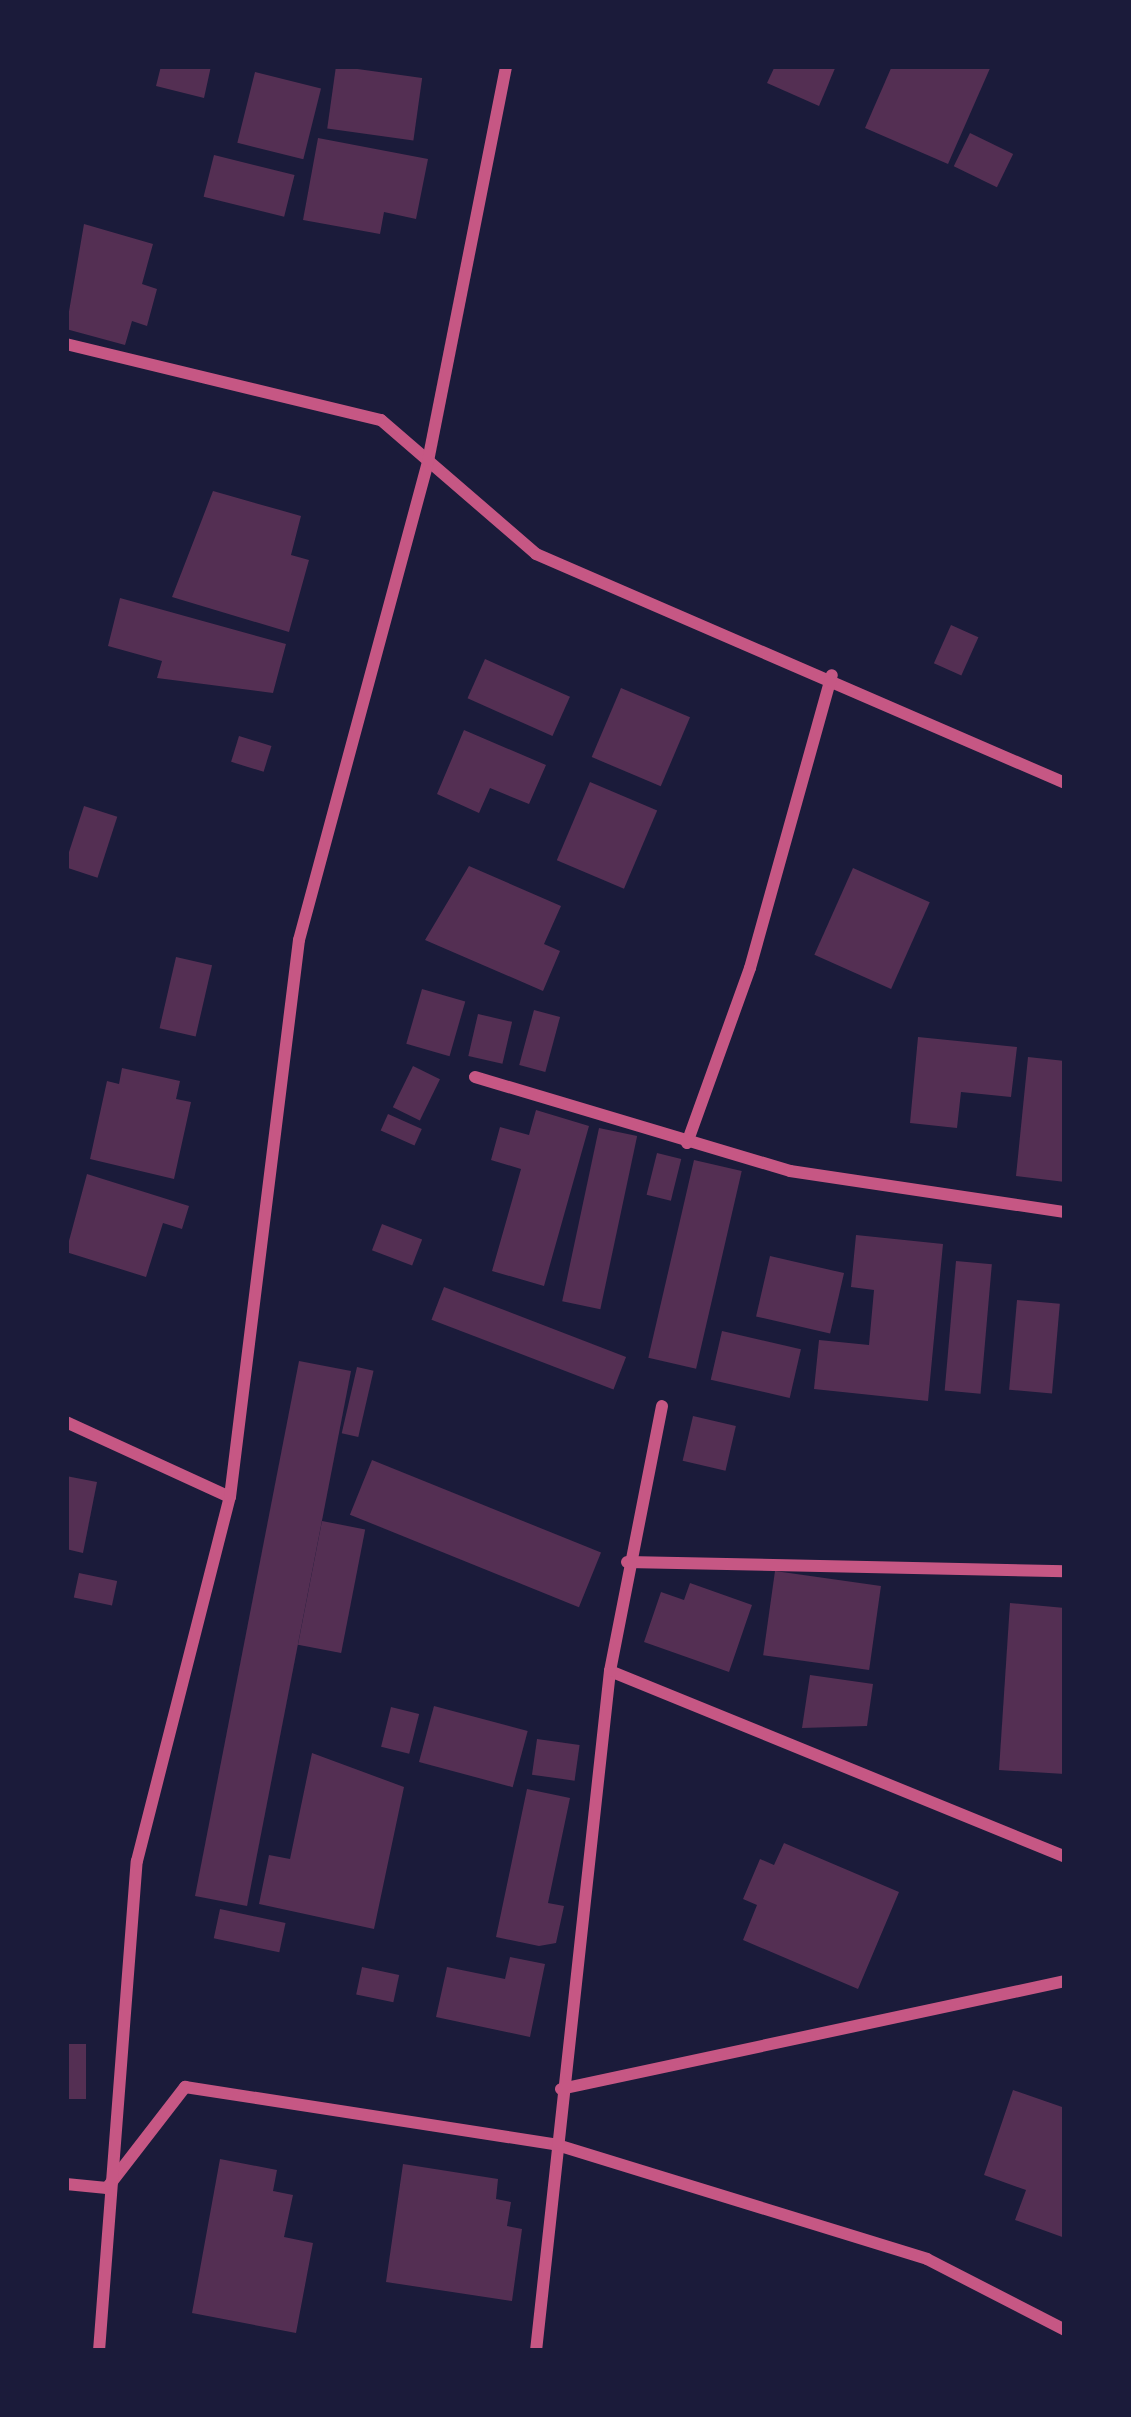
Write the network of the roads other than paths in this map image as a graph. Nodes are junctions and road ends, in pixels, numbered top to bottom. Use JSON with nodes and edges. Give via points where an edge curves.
{"nodes":[{"id":1,"x":506,"y":66,"type":"edge"},
{"id":2,"x":66,"y":344,"type":"edge"},
{"id":3,"x":428,"y":461,"type":"junction"},
{"id":4,"x":832,"y":675,"type":"junction"},
{"id":5,"x":1065,"y":783,"type":"edge"},
{"id":6,"x":475,"y":1077,"type":"dead end"},
{"id":7,"x":687,"y":1143,"type":"junction"},
{"id":8,"x":1065,"y":1212,"type":"edge"},
{"id":9,"x":662,"y":1406,"type":"dead end"},
{"id":10,"x":66,"y":1422,"type":"edge"},
{"id":11,"x":230,"y":1497,"type":"junction"},
{"id":12,"x":627,"y":1562,"type":"junction"},
{"id":13,"x":1065,"y":1571,"type":"edge"},
{"id":14,"x":610,"y":1671,"type":"junction"},
{"id":15,"x":1065,"y":1857,"type":"edge"},
{"id":16,"x":1065,"y":1981,"type":"edge"},
{"id":17,"x":561,"y":2089,"type":"junction"},
{"id":18,"x":554,"y":2144,"type":"junction"},
{"id":19,"x":66,"y":2184,"type":"edge"},
{"id":20,"x":107,"y":2188,"type":"junction"},
{"id":21,"x":1065,"y":2330,"type":"edge"},
{"id":22,"x":99,"y":2351,"type":"edge"},
{"id":23,"x":536,"y":2351,"type":"edge"}],
"edges":[{"from":1,"to":3,"type":"street"},
{"from":2,"to":3,"type":"street","via":[[333,402],[381,420]]},
{"from":3,"to":4,"type":"street","via":[[536,554]]},
{"from":3,"to":11,"type":"street","via":[[298,940]]},
{"from":4,"to":5,"type":"street"},
{"from":4,"to":7,"type":"street","via":[[750,968]]},
{"from":6,"to":7,"type":"street"},
{"from":7,"to":8,"type":"street","via":[[790,1171]]},
{"from":9,"to":12,"type":"street"},
{"from":10,"to":11,"type":"street"},
{"from":11,"to":20,"type":"street","via":[[137,1861]]},
{"from":12,"to":13,"type":"street"},
{"from":12,"to":14,"type":"street"},
{"from":14,"to":15,"type":"street"},
{"from":14,"to":17,"type":"street"},
{"from":16,"to":17,"type":"street"},
{"from":17,"to":18,"type":"street"},
{"from":18,"to":20,"type":"street","via":[[185,2086]]},
{"from":18,"to":21,"type":"street","via":[[927,2259]]},
{"from":18,"to":23,"type":"street"},
{"from":19,"to":20,"type":"street"},
{"from":20,"to":22,"type":"street"}]}
